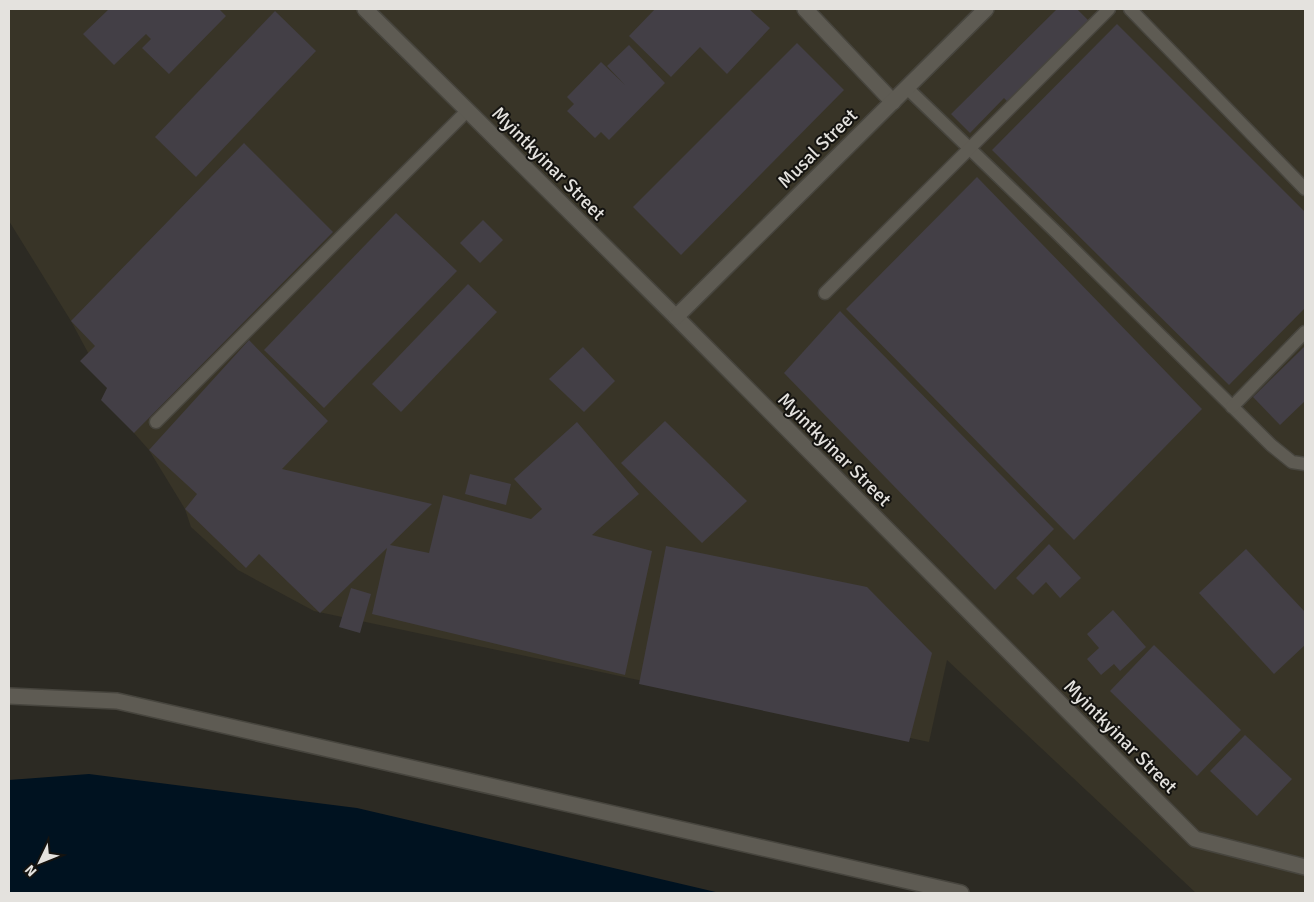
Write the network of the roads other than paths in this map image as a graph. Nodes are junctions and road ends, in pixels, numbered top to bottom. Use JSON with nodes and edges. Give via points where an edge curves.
{"nodes":[{"id":1,"x":365,"y":9,"type":"edge"},
{"id":2,"x":805,"y":9,"type":"edge"},
{"id":3,"x":986,"y":9,"type":"edge"},
{"id":4,"x":1109,"y":9,"type":"edge"},
{"id":5,"x":1130,"y":9,"type":"edge"},
{"id":6,"x":907,"y":88,"type":"junction"},
{"id":7,"x":893,"y":102,"type":"junction"},
{"id":8,"x":468,"y":110,"type":"junction"},
{"id":9,"x":970,"y":148,"type":"junction"},
{"id":10,"x":1305,"y":189,"type":"edge"},
{"id":11,"x":825,"y":293,"type":"dead end"},
{"id":12,"x":676,"y":317,"type":"junction"},
{"id":13,"x":1305,"y":332,"type":"edge"},
{"id":14,"x":1232,"y":407,"type":"junction"},
{"id":15,"x":156,"y":422,"type":"dead end"},
{"id":16,"x":1305,"y":464,"type":"edge"},
{"id":17,"x":9,"y":696,"type":"edge"},
{"id":18,"x":1305,"y":867,"type":"edge"},
{"id":19,"x":961,"y":893,"type":"edge"}],
"edges":[{"from":1,"to":8,"type":"street","name":"Myintkyinar Street"},
{"from":2,"to":7,"type":"street"},
{"from":3,"to":6,"type":"street","name":"Musal Street"},
{"from":4,"to":9,"type":"lane"},
{"from":5,"to":10,"type":"lane"},
{"from":6,"to":7,"type":"street","name":"Musal Street"},
{"from":6,"to":9,"type":"lane"},
{"from":7,"to":12,"type":"street","name":"Musal Street"},
{"from":8,"to":12,"type":"street","name":"Myintkyinar Street"},
{"from":8,"to":15,"type":"lane"},
{"from":9,"to":11,"type":"lane"},
{"from":9,"to":14,"type":"lane"},
{"from":12,"to":18,"type":"street","name":"Myintkyinar Street","via":[[1195,839]]},
{"from":13,"to":14,"type":"lane"},
{"from":14,"to":16,"type":"lane","via":[[1270,445],[1292,462]]},
{"from":17,"to":19,"type":"street","via":[[117,700]]}]}
